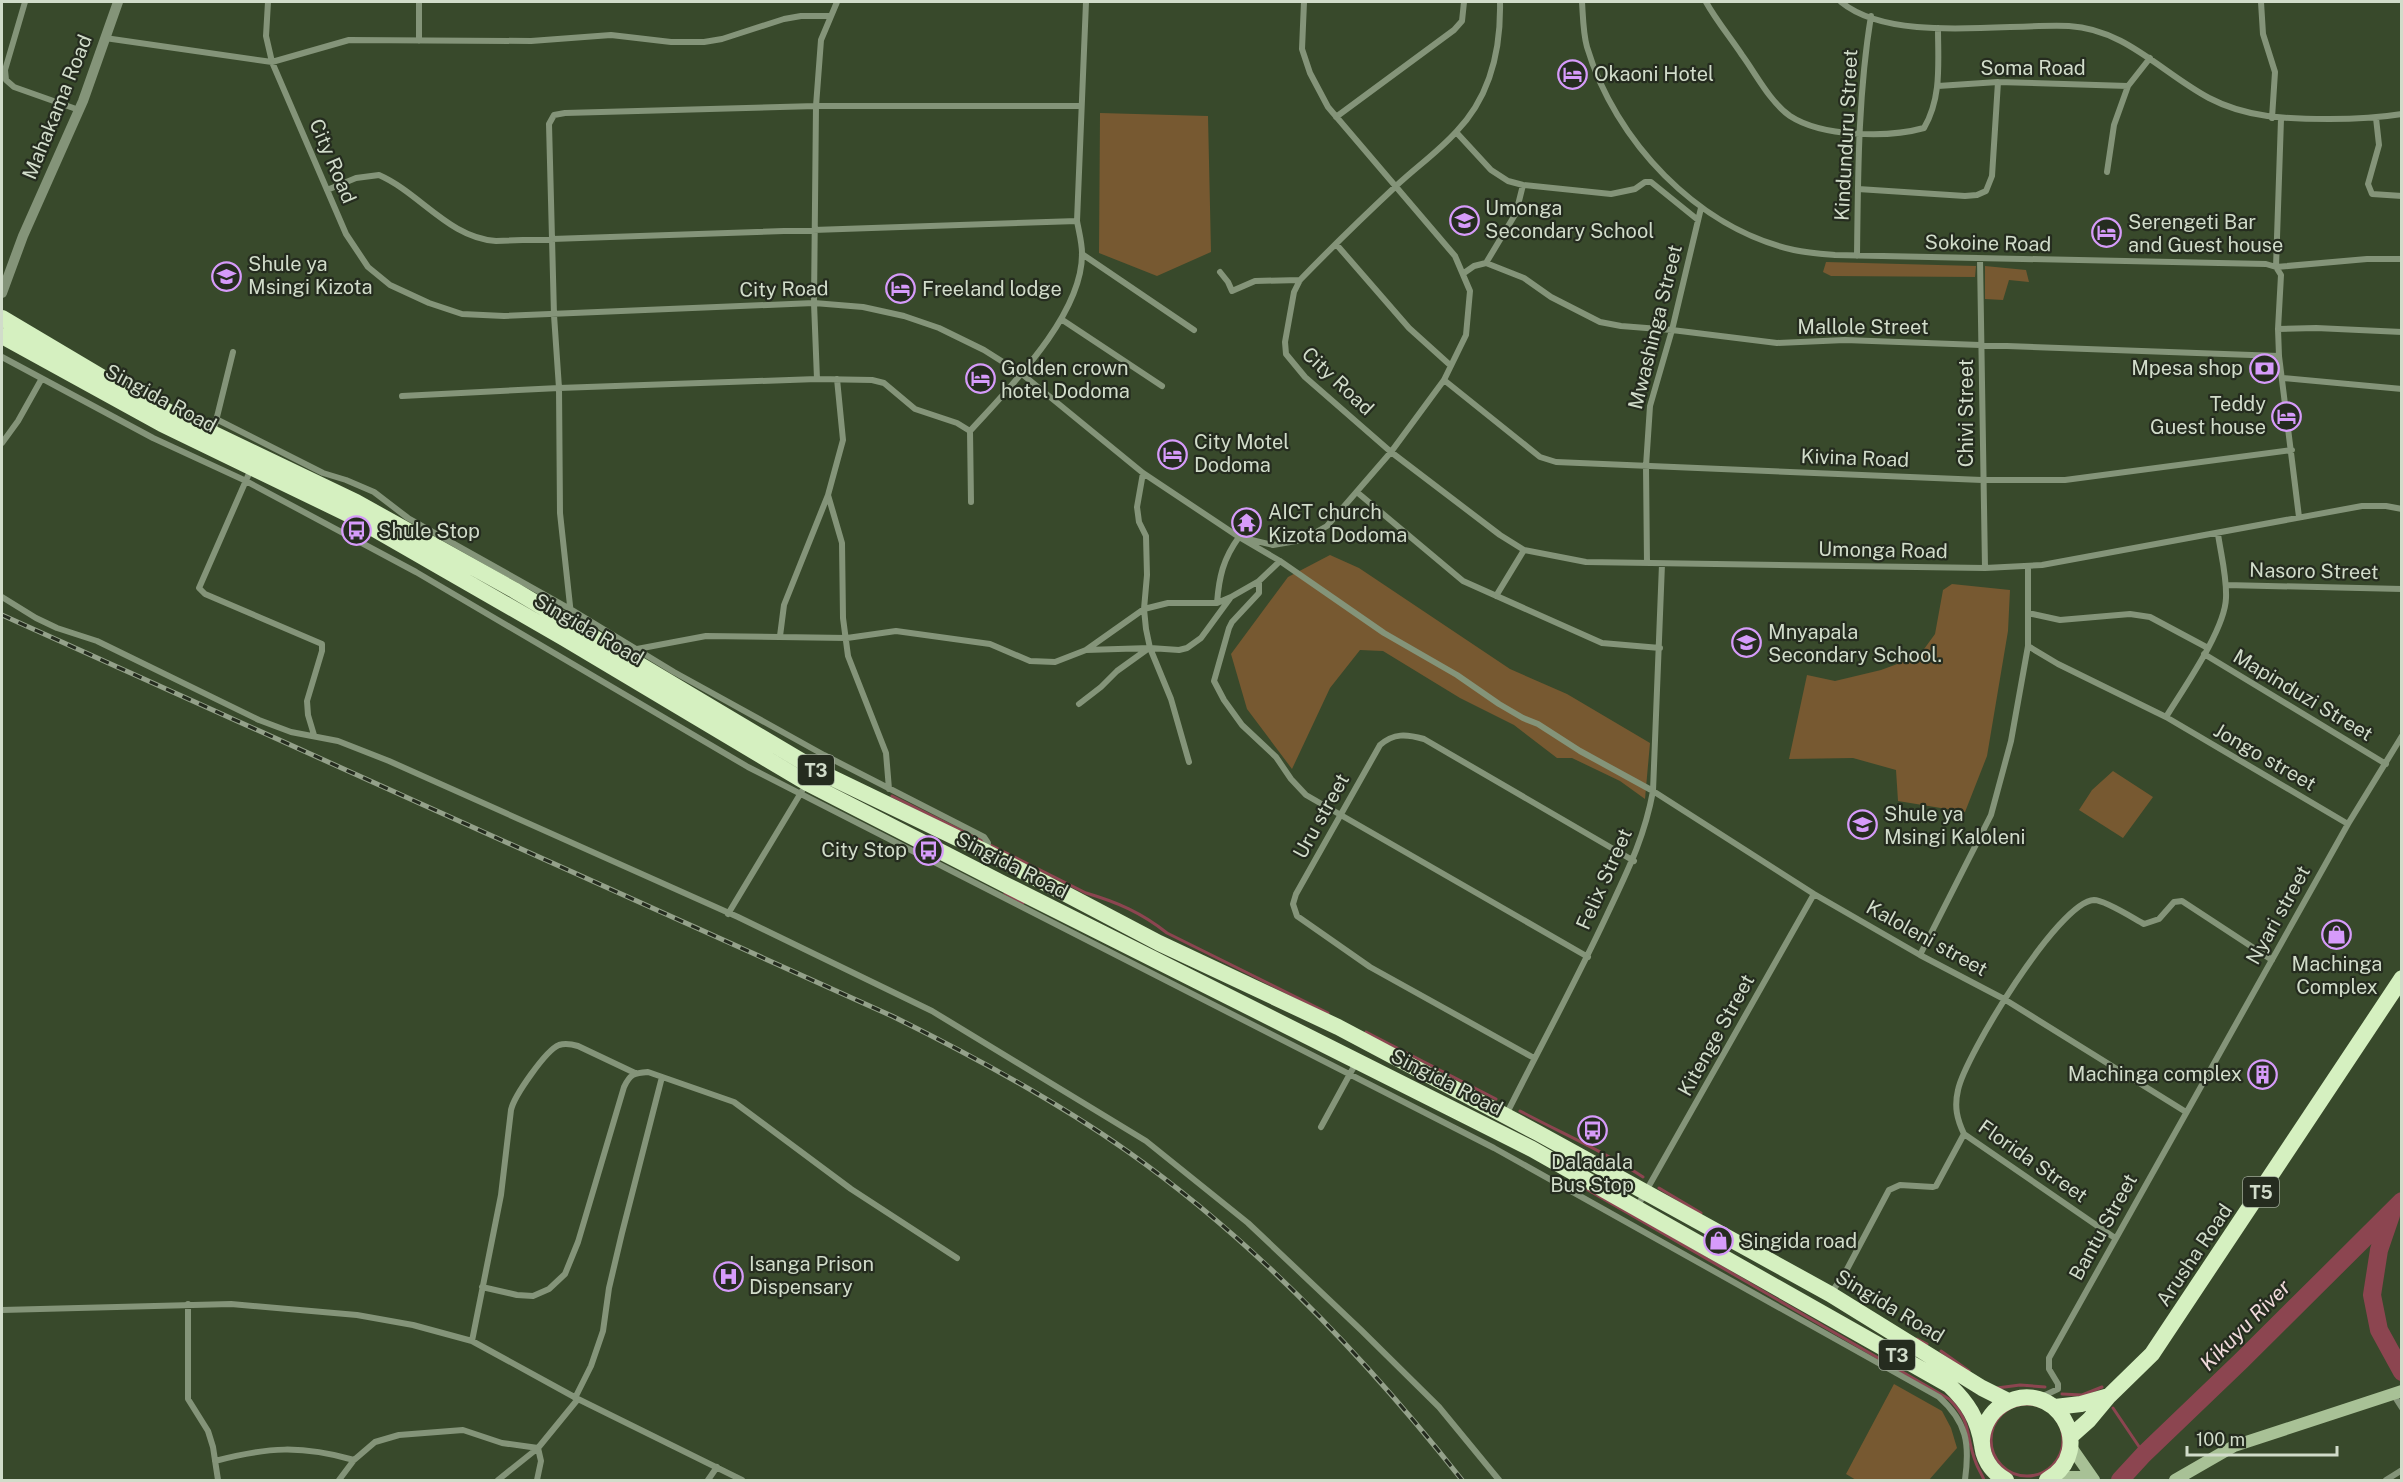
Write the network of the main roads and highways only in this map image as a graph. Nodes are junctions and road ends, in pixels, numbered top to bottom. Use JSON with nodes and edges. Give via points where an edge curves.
{"nodes":[{"id":1,"x":2,"y":318,"type":"edge"},
{"id":2,"x":2,"y":336,"type":"edge"},
{"id":3,"x":60,"y":361,"type":"junction"},
{"id":4,"x":570,"y":624,"type":"junction"},
{"id":5,"x":2402,"y":978,"type":"edge"},
{"id":6,"x":2397,"y":1393,"type":"edge"},
{"id":7,"x":2109,"y":1395,"type":"junction"},
{"id":8,"x":2008,"y":1401,"type":"junction"},
{"id":9,"x":2055,"y":1407,"type":"junction"},
{"id":10,"x":2071,"y":1441,"type":"junction"},
{"id":11,"x":1982,"y":1445,"type":"junction"},
{"id":12,"x":1990,"y":1474,"type":"edge"},
{"id":13,"x":2050,"y":1479,"type":"edge"},
{"id":14,"x":2093,"y":1479,"type":"edge"},
{"id":15,"x":2006,"y":1480,"type":"edge"},
{"id":16,"x":2175,"y":1480,"type":"edge"}],
"edges":[{"from":1,"to":3,"type":"highway","name":"Singida Road","number":"T3"},
{"from":2,"to":3,"type":"highway","name":"Singida Road","number":"T3"},
{"from":3,"to":4,"type":"highway","name":"Singida Road","number":"T3","via":[[215,427]]},
{"from":3,"to":4,"type":"highway","name":"Singida Road","number":"T3","via":[[248,474],[350,515]]},
{"from":4,"to":8,"type":"highway","name":"Singida Road","number":"T3","via":[[820,772],[986,852],[1159,943],[1338,1028],[1646,1192],[1830,1294]]},
{"from":4,"to":11,"type":"highway","name":"Singida Road","number":"T3","via":[[804,788],[1004,884],[1354,1067],[1532,1149],[1949,1385],[1972,1410]]},
{"from":5,"to":7,"type":"highway","name":"Arusha Road","number":"T5","via":[[2166,1335],[2138,1370]]},
{"from":6,"to":16,"type":"main road","via":[[2242,1443]]},
{"from":7,"to":9,"type":"highway","number":"T5"},
{"from":7,"to":10,"type":"highway","number":"T5"},
{"from":8,"to":9,"type":"highway","via":[[2037,1398]]},
{"from":8,"to":11,"type":"highway","via":[[1985,1424]]},
{"from":9,"to":10,"type":"highway","via":[[2068,1425]]},
{"from":10,"to":13,"type":"highway","number":"T5","via":[[2062,1469]]},
{"from":10,"to":14,"type":"main road"},
{"from":11,"to":12,"type":"highway","name":"Singida Road"},
{"from":12,"to":15,"type":"highway"},
{"from":13,"to":14,"type":"main road"}]}
